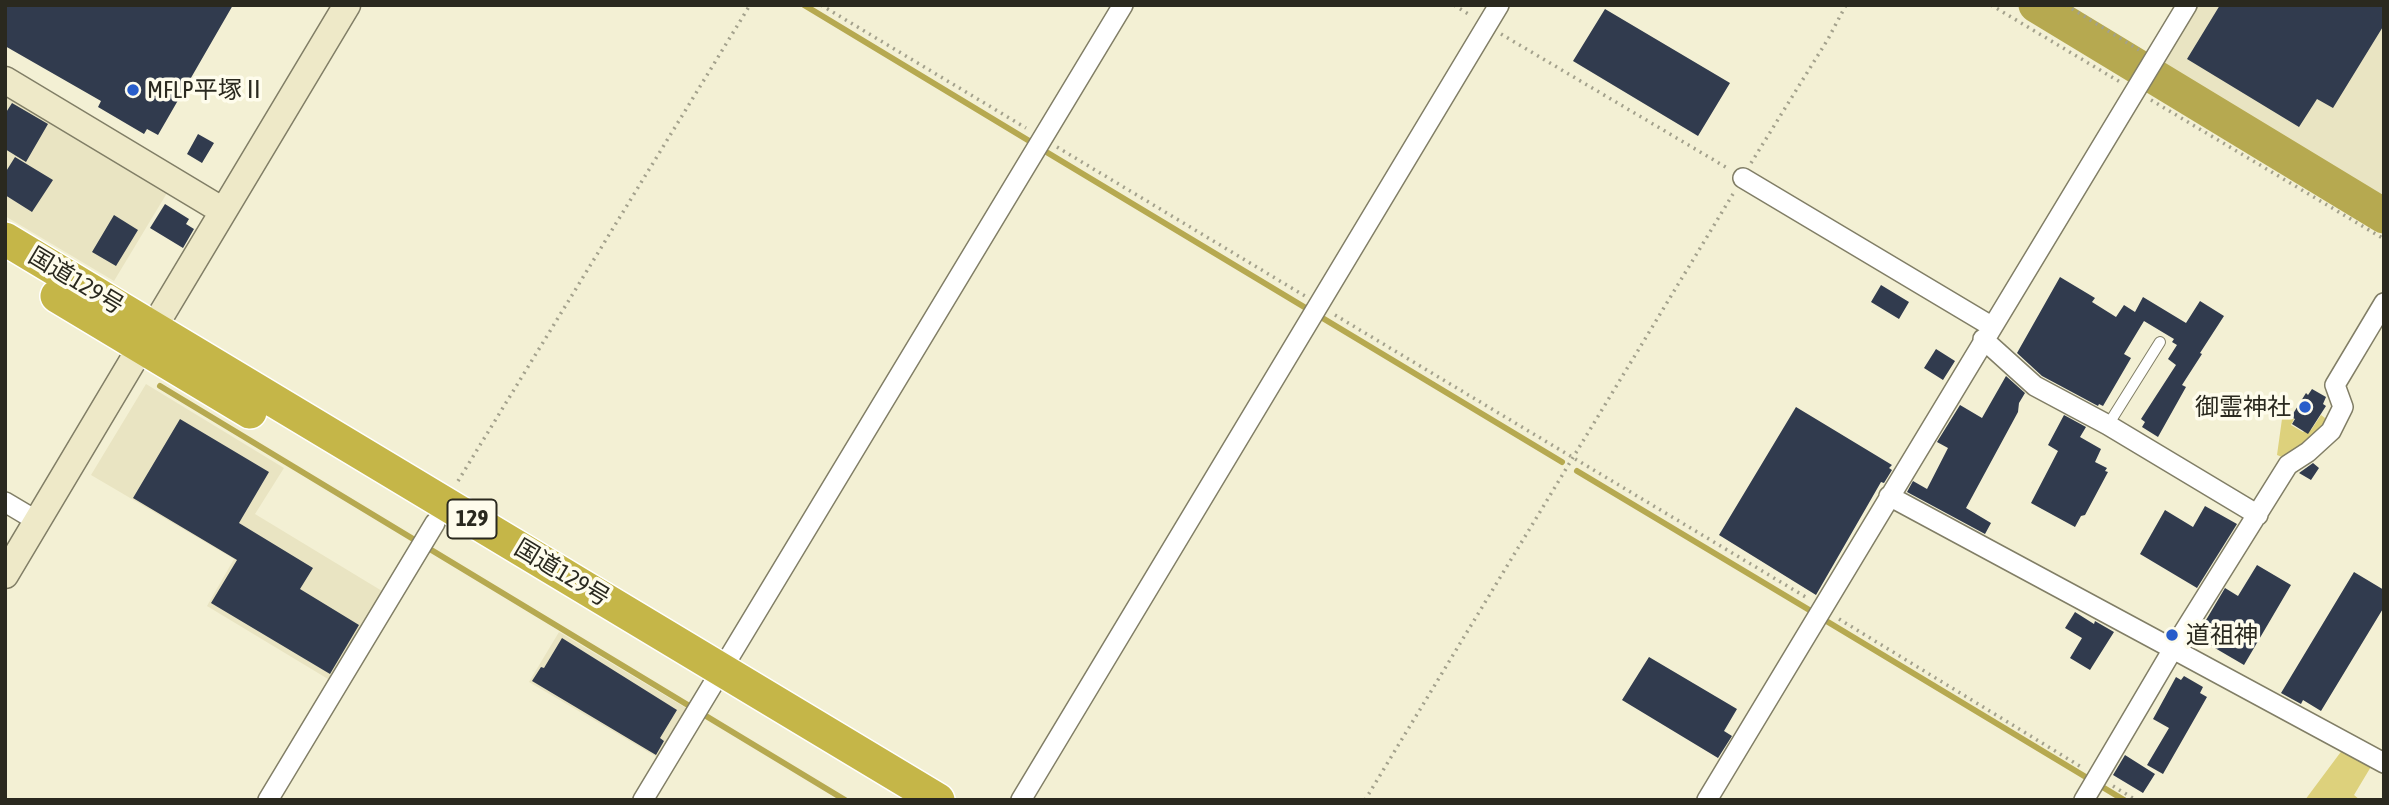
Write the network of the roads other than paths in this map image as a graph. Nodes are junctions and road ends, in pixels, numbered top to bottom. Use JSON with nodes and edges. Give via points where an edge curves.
{"nodes":[{"id":1,"x":347,"y":5,"type":"edge"},
{"id":2,"x":1123,"y":5,"type":"edge"},
{"id":3,"x":1499,"y":5,"type":"edge"},
{"id":4,"x":2187,"y":5,"type":"edge"},
{"id":5,"x":5,"y":80,"type":"edge"},
{"id":6,"x":1742,"y":178,"type":"road end"},
{"id":7,"x":223,"y":211,"type":"junction"},
{"id":8,"x":5,"y":239,"type":"edge"},
{"id":9,"x":5,"y":265,"type":"edge"},
{"id":10,"x":2384,"y":303,"type":"edge"},
{"id":11,"x":1987,"y":332,"type":"junction"},
{"id":12,"x":148,"y":337,"type":"junction"},
{"id":13,"x":2160,"y":342,"type":"dead end"},
{"id":14,"x":2108,"y":425,"type":"junction"},
{"id":15,"x":1889,"y":496,"type":"junction"},
{"id":16,"x":5,"y":502,"type":"edge"},
{"id":17,"x":2258,"y":515,"type":"junction"},
{"id":18,"x":37,"y":521,"type":"junction"},
{"id":19,"x":430,"y":529,"type":"junction"},
{"id":20,"x":5,"y":575,"type":"edge"},
{"id":21,"x":2174,"y":649,"type":"junction"},
{"id":22,"x":706,"y":695,"type":"junction"},
{"id":23,"x":2384,"y":763,"type":"edge"},
{"id":24,"x":2093,"y":785,"type":"edge"},
{"id":25,"x":268,"y":800,"type":"edge"},
{"id":26,"x":643,"y":800,"type":"edge"},
{"id":27,"x":894,"y":800,"type":"edge"},
{"id":28,"x":938,"y":800,"type":"edge"},
{"id":29,"x":1021,"y":800,"type":"edge"},
{"id":30,"x":1707,"y":800,"type":"edge"}],
"edges":[{"from":1,"to":7,"type":"street"},
{"from":2,"to":22,"type":"street"},
{"from":3,"to":29,"type":"street"},
{"from":4,"to":11,"type":"street"},
{"from":5,"to":7,"type":"street"},
{"from":6,"to":11,"type":"street"},
{"from":7,"to":12,"type":"street"},
{"from":8,"to":12,"type":"highway","name":"国道129号","number":"129"},
{"from":9,"to":12,"type":"highway","name":"国道129号","number":"129"},
{"from":10,"to":17,"type":"street","via":[[2335,385],[2343,407],[2338,419],[2323,439],[2288,465]]},
{"from":11,"to":14,"type":"street","via":[[2035,386]]},
{"from":11,"to":15,"type":"street"},
{"from":12,"to":18,"type":"street"},
{"from":12,"to":19,"type":"highway","name":"国道129号","number":"129"},
{"from":13,"to":14,"type":"lane"},
{"from":14,"to":17,"type":"street"},
{"from":15,"to":21,"type":"street"},
{"from":15,"to":30,"type":"street"},
{"from":16,"to":18,"type":"street"},
{"from":17,"to":21,"type":"street"},
{"from":18,"to":20,"type":"street"},
{"from":19,"to":22,"type":"highway","name":"国道129号","number":"129"},
{"from":19,"to":25,"type":"street"},
{"from":21,"to":23,"type":"street"},
{"from":21,"to":24,"type":"street"},
{"from":22,"to":26,"type":"street"},
{"from":22,"to":27,"type":"highway","name":"国道129号","number":"129"},
{"from":22,"to":28,"type":"highway","name":"国道129号","number":"129"}]}
